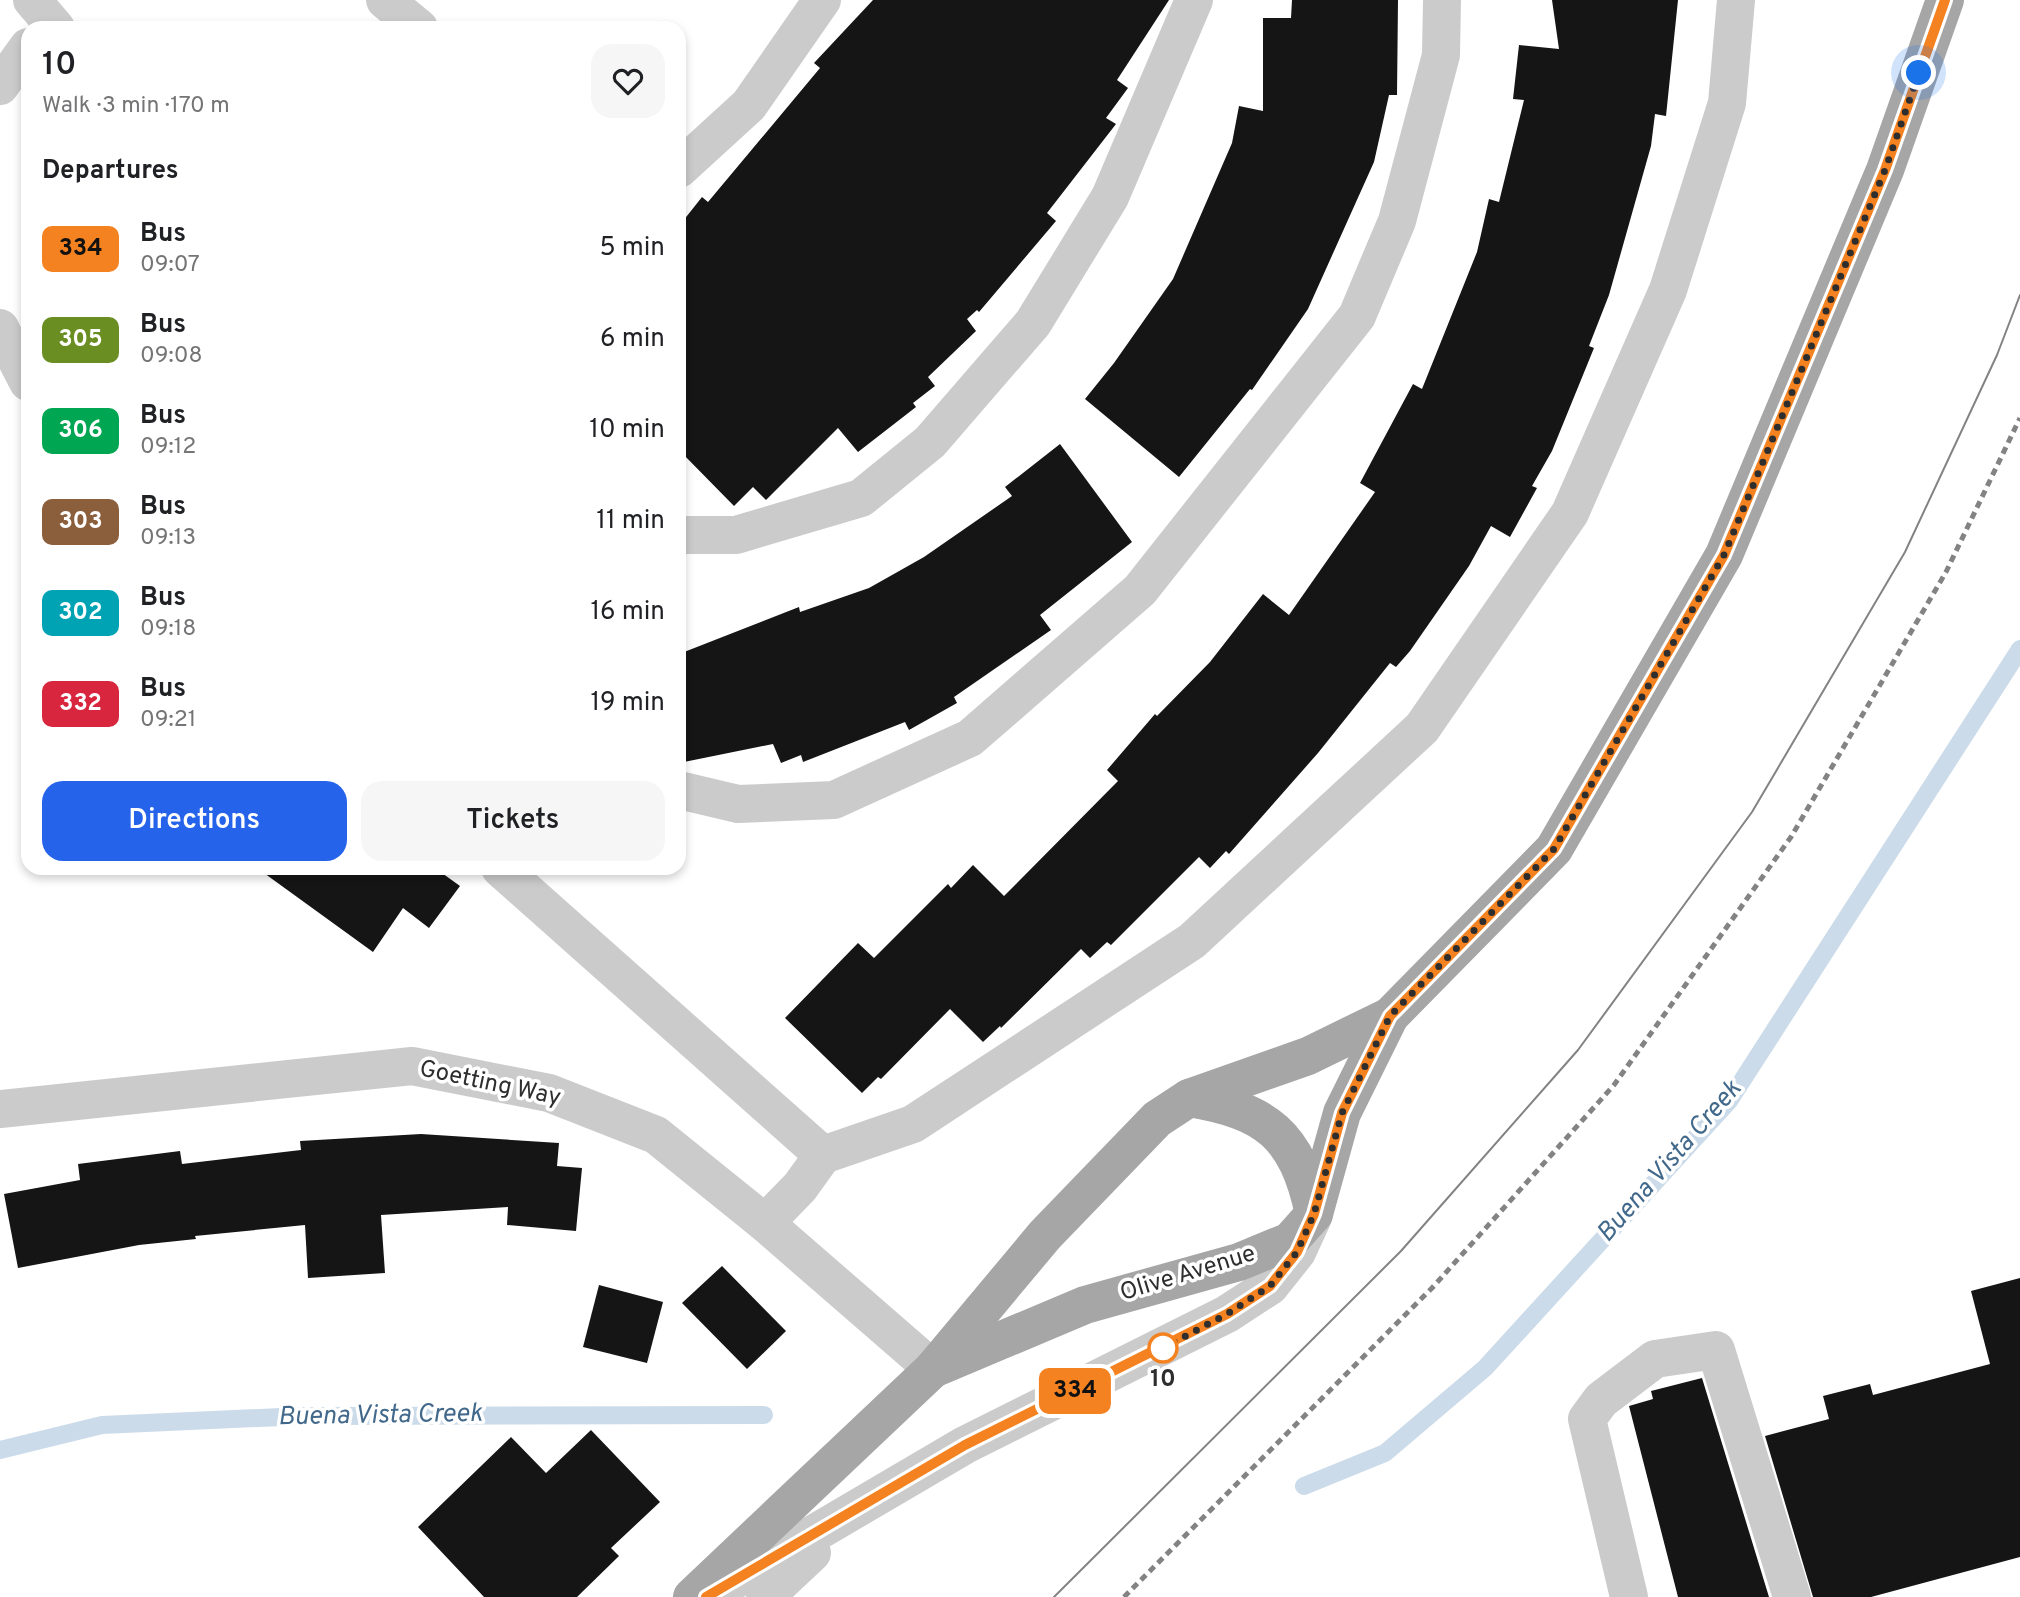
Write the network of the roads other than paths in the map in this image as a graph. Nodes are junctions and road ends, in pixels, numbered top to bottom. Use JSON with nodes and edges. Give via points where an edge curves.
{"nodes":[{"id":1,"x":385,"y":0,"type":"edge"},
{"id":2,"x":822,"y":0,"type":"edge"},
{"id":3,"x":1194,"y":0,"type":"edge"},
{"id":4,"x":1442,"y":0,"type":"edge"},
{"id":5,"x":1736,"y":0,"type":"edge"},
{"id":6,"x":1945,"y":0,"type":"edge"},
{"id":7,"x":410,"y":21,"type":"edge"},
{"id":8,"x":21,"y":55,"type":"edge"},
{"id":9,"x":0,"y":86,"type":"edge"},
{"id":10,"x":686,"y":163,"type":"edge"},
{"id":11,"x":0,"y":328,"type":"edge"},
{"id":12,"x":21,"y":368,"type":"edge"},
{"id":13,"x":686,"y":535,"type":"edge"},
{"id":14,"x":686,"y":792,"type":"edge"},
{"id":15,"x":508,"y":875,"type":"edge"},
{"id":16,"x":1390,"y":1016,"type":"junction"},
{"id":17,"x":1189,"y":1098,"type":"junction"},
{"id":18,"x":0,"y":1109,"type":"edge"},
{"id":19,"x":823,"y":1155,"type":"junction"},
{"id":20,"x":1314,"y":1214,"type":"junction"},
{"id":21,"x":765,"y":1223,"type":"junction"},
{"id":22,"x":933,"y":1369,"type":"junction"},
{"id":23,"x":860,"y":1507,"type":"junction"},
{"id":24,"x":692,"y":1597,"type":"edge"},
{"id":25,"x":706,"y":1597,"type":"edge"},
{"id":26,"x":765,"y":1597,"type":"edge"},
{"id":27,"x":1629,"y":1597,"type":"edge"},
{"id":28,"x":1792,"y":1597,"type":"edge"}],
"edges":[{"from":1,"to":7,"type":"street"},
{"from":2,"to":10,"type":"street","via":[[749,105]]},
{"from":3,"to":13,"type":"street","via":[[1110,197],[1033,323],[930,442],[861,498],[736,536]]},
{"from":4,"to":14,"type":"street","via":[[1441,55],[1400,209],[1357,316],[1140,590],[970,738],[834,800],[738,804]]},
{"from":5,"to":19,"type":"street","via":[[1727,103],[1668,290],[1570,513],[1422,728],[1192,941],[913,1124]]},
{"from":6,"to":16,"type":"main road","name":"Olive Avenue","via":[[1885,170],[1724,555],[1554,849]]},
{"from":8,"to":9,"type":"street"},
{"from":11,"to":12,"type":"street"},
{"from":15,"to":19,"type":"street"},
{"from":16,"to":17,"type":"main road","name":"Olive Avenue","via":[[1308,1056]]},
{"from":16,"to":20,"type":"main road","name":"Olive Avenue","via":[[1342,1113]]},
{"from":17,"to":20,"type":"main road","via":[[1230,1105],[1261,1119],[1282,1137],[1306,1177]]},
{"from":17,"to":22,"type":"main road","name":"Olive Avenue","via":[[1157,1119],[1062,1217]]},
{"from":18,"to":21,"type":"street","name":"Goetting Way","via":[[411,1066],[550,1093],[656,1135]]},
{"from":19,"to":21,"type":"street"},
{"from":20,"to":22,"type":"main road","name":"Olive Avenue","via":[[1290,1241],[1239,1262],[1086,1305]]},
{"from":20,"to":23,"type":"street","name":"Olive Avenue","via":[[1297,1252],[1270,1286],[1044,1383],[967,1427]]},
{"from":21,"to":22,"type":"street","name":"Goetting Way"},
{"from":22,"to":24,"type":"main road","name":"Olive Avenue"},
{"from":23,"to":25,"type":"street"},
{"from":23,"to":26,"type":"street","name":"Olive Avenue"},
{"from":27,"to":28,"type":"street","via":[[1587,1419],[1601,1400],[1655,1359],[1716,1350]]}]}
